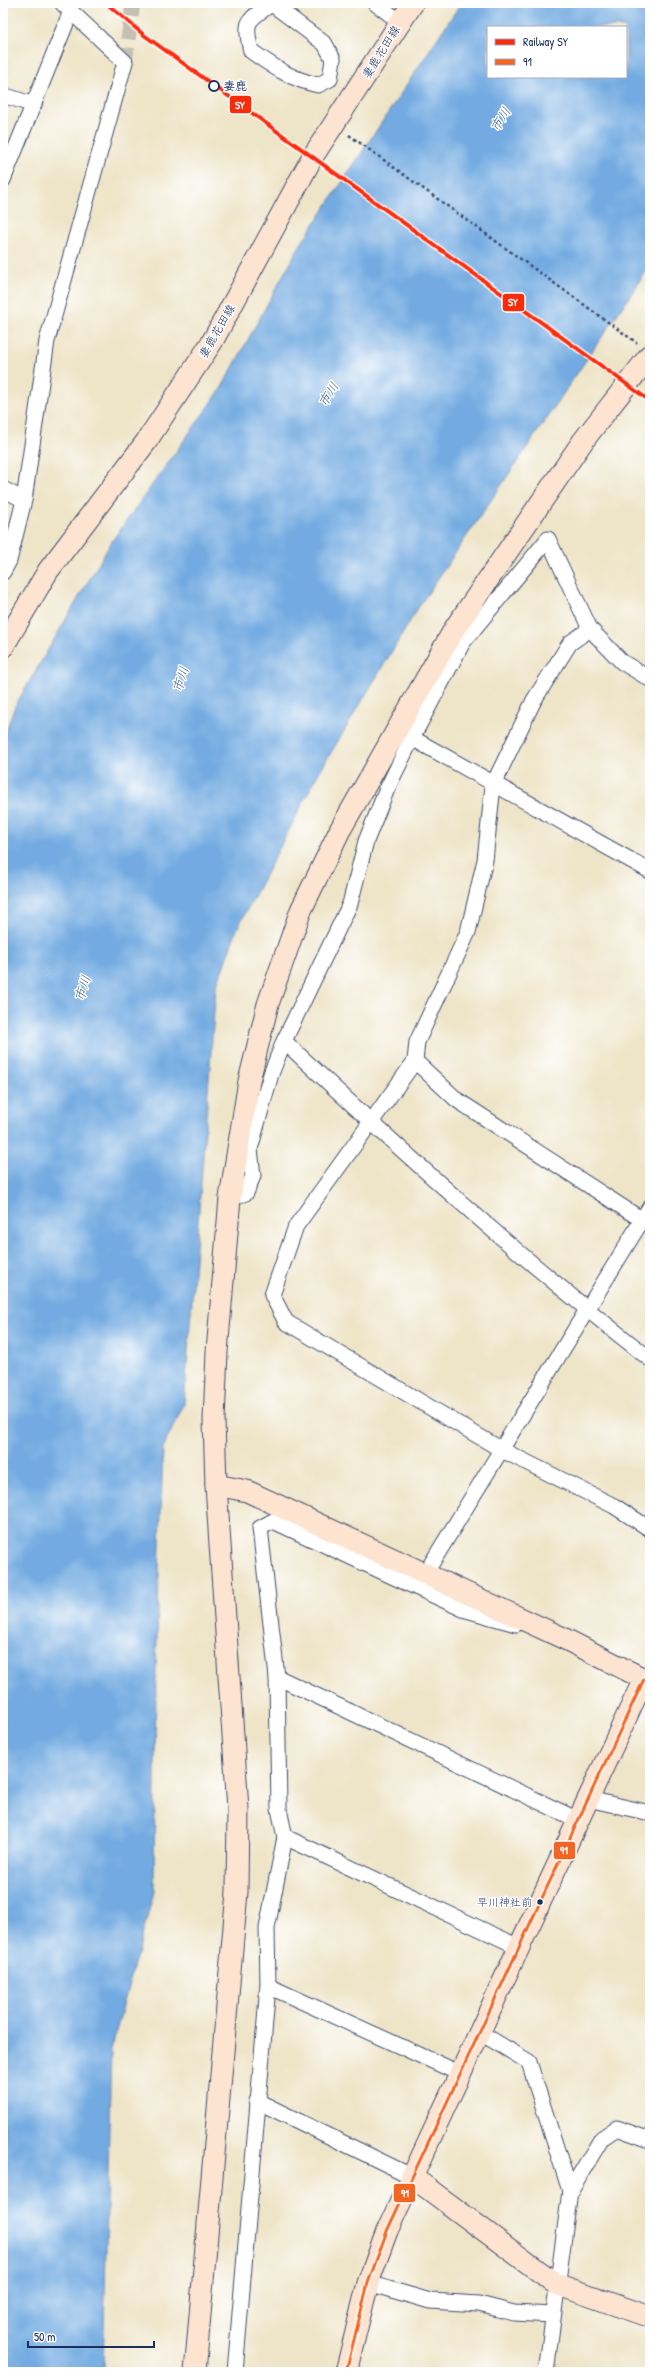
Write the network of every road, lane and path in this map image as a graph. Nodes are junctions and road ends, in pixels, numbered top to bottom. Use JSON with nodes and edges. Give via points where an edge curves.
{"nodes":[{"id":1,"x":272,"y":3,"type":"edge"},
{"id":2,"x":375,"y":3,"type":"edge"},
{"id":3,"x":413,"y":3,"type":"edge"},
{"id":4,"x":66,"y":7,"type":"edge"},
{"id":5,"x":400,"y":22,"type":"junction"},
{"id":6,"x":3,"y":95,"type":"edge"},
{"id":7,"x":34,"y":105,"type":"junction"},
{"id":8,"x":334,"y":125,"type":"junction"},
{"id":9,"x":3,"y":180,"type":"edge"},
{"id":10,"x":647,"y":360,"type":"edge"},
{"id":11,"x":3,"y":489,"type":"edge"},
{"id":12,"x":24,"y":500,"type":"junction"},
{"id":13,"x":3,"y":572,"type":"edge"},
{"id":14,"x":590,"y":629,"type":"junction"},
{"id":15,"x":459,"y":635,"type":"junction"},
{"id":16,"x":3,"y":647,"type":"edge"},
{"id":17,"x":650,"y":678,"type":"edge"},
{"id":18,"x":412,"y":738,"type":"junction"},
{"id":19,"x":493,"y":785,"type":"junction"},
{"id":20,"x":650,"y":871,"type":"edge"},
{"id":21,"x":284,"y":1041,"type":"junction"},
{"id":22,"x":415,"y":1061,"type":"junction"},
{"id":23,"x":371,"y":1122,"type":"junction"},
{"id":24,"x":230,"y":1198,"type":"junction"},
{"id":25,"x":648,"y":1217,"type":"edge"},
{"id":26,"x":586,"y":1310,"type":"junction"},
{"id":27,"x":650,"y":1359,"type":"edge"},
{"id":28,"x":502,"y":1450,"type":"junction"},
{"id":29,"x":216,"y":1485,"type":"junction"},
{"id":30,"x":650,"y":1529,"type":"edge"},
{"id":31,"x":425,"y":1574,"type":"junction"},
{"id":32,"x":563,"y":1638,"type":"junction"},
{"id":33,"x":276,"y":1677,"type":"junction"},
{"id":34,"x":648,"y":1677,"type":"edge"},
{"id":35,"x":588,"y":1799,"type":"junction"},
{"id":36,"x":650,"y":1813,"type":"edge"},
{"id":37,"x":578,"y":1820,"type":"junction"},
{"id":38,"x":285,"y":1837,"type":"junction"},
{"id":39,"x":519,"y":1947,"type":"junction"},
{"id":40,"x":268,"y":1986,"type":"junction"},
{"id":41,"x":478,"y":2032,"type":"junction"},
{"id":42,"x":459,"y":2073,"type":"junction"},
{"id":43,"x":257,"y":2101,"type":"junction"},
{"id":44,"x":650,"y":2140,"type":"edge"},
{"id":45,"x":411,"y":2176,"type":"junction"},
{"id":46,"x":570,"y":2191,"type":"junction"},
{"id":47,"x":368,"y":2283,"type":"junction"},
{"id":48,"x":556,"y":2284,"type":"junction"},
{"id":49,"x":553,"y":2315,"type":"junction"},
{"id":50,"x":650,"y":2318,"type":"edge"},
{"id":51,"x":196,"y":2372,"type":"edge"},
{"id":52,"x":235,"y":2372,"type":"edge"},
{"id":53,"x":346,"y":2372,"type":"edge"},
{"id":54,"x":546,"y":2372,"type":"edge"}],
"edges":[{"from":1,"to":1,"type":"street","via":[[252,16],[246,31],[251,51],[285,74],[304,82],[318,85],[330,79],[333,59],[325,44]]},
{"from":2,"to":5,"type":"street"},
{"from":3,"to":5,"type":"street","name":"妻鹿花田線"},
{"from":4,"to":7,"type":"street"},
{"from":4,"to":12,"type":"street","via":[[125,62],[47,341]]},
{"from":5,"to":8,"type":"street","name":"妻鹿花田線"},
{"from":6,"to":7,"type":"street"},
{"from":7,"to":9,"type":"street"},
{"from":8,"to":10,"type":"path"},
{"from":8,"to":16,"type":"street","name":"妻鹿花田線","via":[[313,156],[212,342],[146,442],[48,571]]},
{"from":10,"to":15,"type":"street","via":[[583,441]]},
{"from":11,"to":12,"type":"street"},
{"from":12,"to":13,"type":"street","via":[[10,560]]},
{"from":14,"to":15,"type":"street","via":[[548,539]]},
{"from":14,"to":17,"type":"street","via":[[622,662]]},
{"from":14,"to":19,"type":"street","via":[[570,643],[538,694]]},
{"from":15,"to":18,"type":"street"},
{"from":15,"to":24,"type":"street","via":[[340,830],[301,910],[268,1004],[249,1081]]},
{"from":18,"to":19,"type":"street"},
{"from":18,"to":21,"type":"street","via":[[366,841],[350,904]]},
{"from":19,"to":20,"type":"street"},
{"from":19,"to":22,"type":"street","via":[[485,860],[468,932],[417,1042]]},
{"from":21,"to":23,"type":"street"},
{"from":21,"to":24,"type":"street","via":[[271,1074],[250,1149],[253,1176],[246,1193]]},
{"from":22,"to":23,"type":"street"},
{"from":22,"to":25,"type":"street","via":[[457,1100]]},
{"from":23,"to":26,"type":"street"},
{"from":23,"to":28,"type":"street","via":[[296,1226],[272,1295],[286,1322]]},
{"from":24,"to":29,"type":"street","via":[[217,1352],[214,1420]]},
{"from":25,"to":26,"type":"street"},
{"from":26,"to":27,"type":"street"},
{"from":26,"to":28,"type":"street"},
{"from":28,"to":30,"type":"street","via":[[614,1506]]},
{"from":28,"to":31,"type":"street"},
{"from":29,"to":31,"type":"street","via":[[247,1491]]},
{"from":29,"to":51,"type":"street","via":[[238,1809],[237,1892]]},
{"from":31,"to":32,"type":"street"},
{"from":32,"to":33,"type":"street","via":[[463,1609],[272,1521],[260,1528]]},
{"from":32,"to":34,"type":"street"},
{"from":33,"to":37,"type":"street"},
{"from":33,"to":38,"type":"street","via":[[279,1809]]},
{"from":34,"to":35,"type":"street"},
{"from":35,"to":36,"type":"street"},
{"from":35,"to":37,"type":"street"},
{"from":37,"to":39,"type":"street"},
{"from":38,"to":39,"type":"street"},
{"from":38,"to":40,"type":"street","via":[[267,1928]]},
{"from":39,"to":41,"type":"street"},
{"from":40,"to":42,"type":"street"},
{"from":40,"to":43,"type":"street"},
{"from":41,"to":42,"type":"street"},
{"from":41,"to":46,"type":"street","via":[[529,2062]]},
{"from":42,"to":45,"type":"street"},
{"from":43,"to":45,"type":"street"},
{"from":43,"to":52,"type":"street"},
{"from":44,"to":46,"type":"street","via":[[617,2128],[602,2138]]},
{"from":45,"to":47,"type":"street"},
{"from":45,"to":48,"type":"street"},
{"from":46,"to":48,"type":"street"},
{"from":47,"to":49,"type":"street","via":[[430,2301],[479,2304],[514,2313]]},
{"from":47,"to":53,"type":"street"},
{"from":48,"to":49,"type":"street"},
{"from":48,"to":50,"type":"street"},
{"from":49,"to":54,"type":"street"}]}
